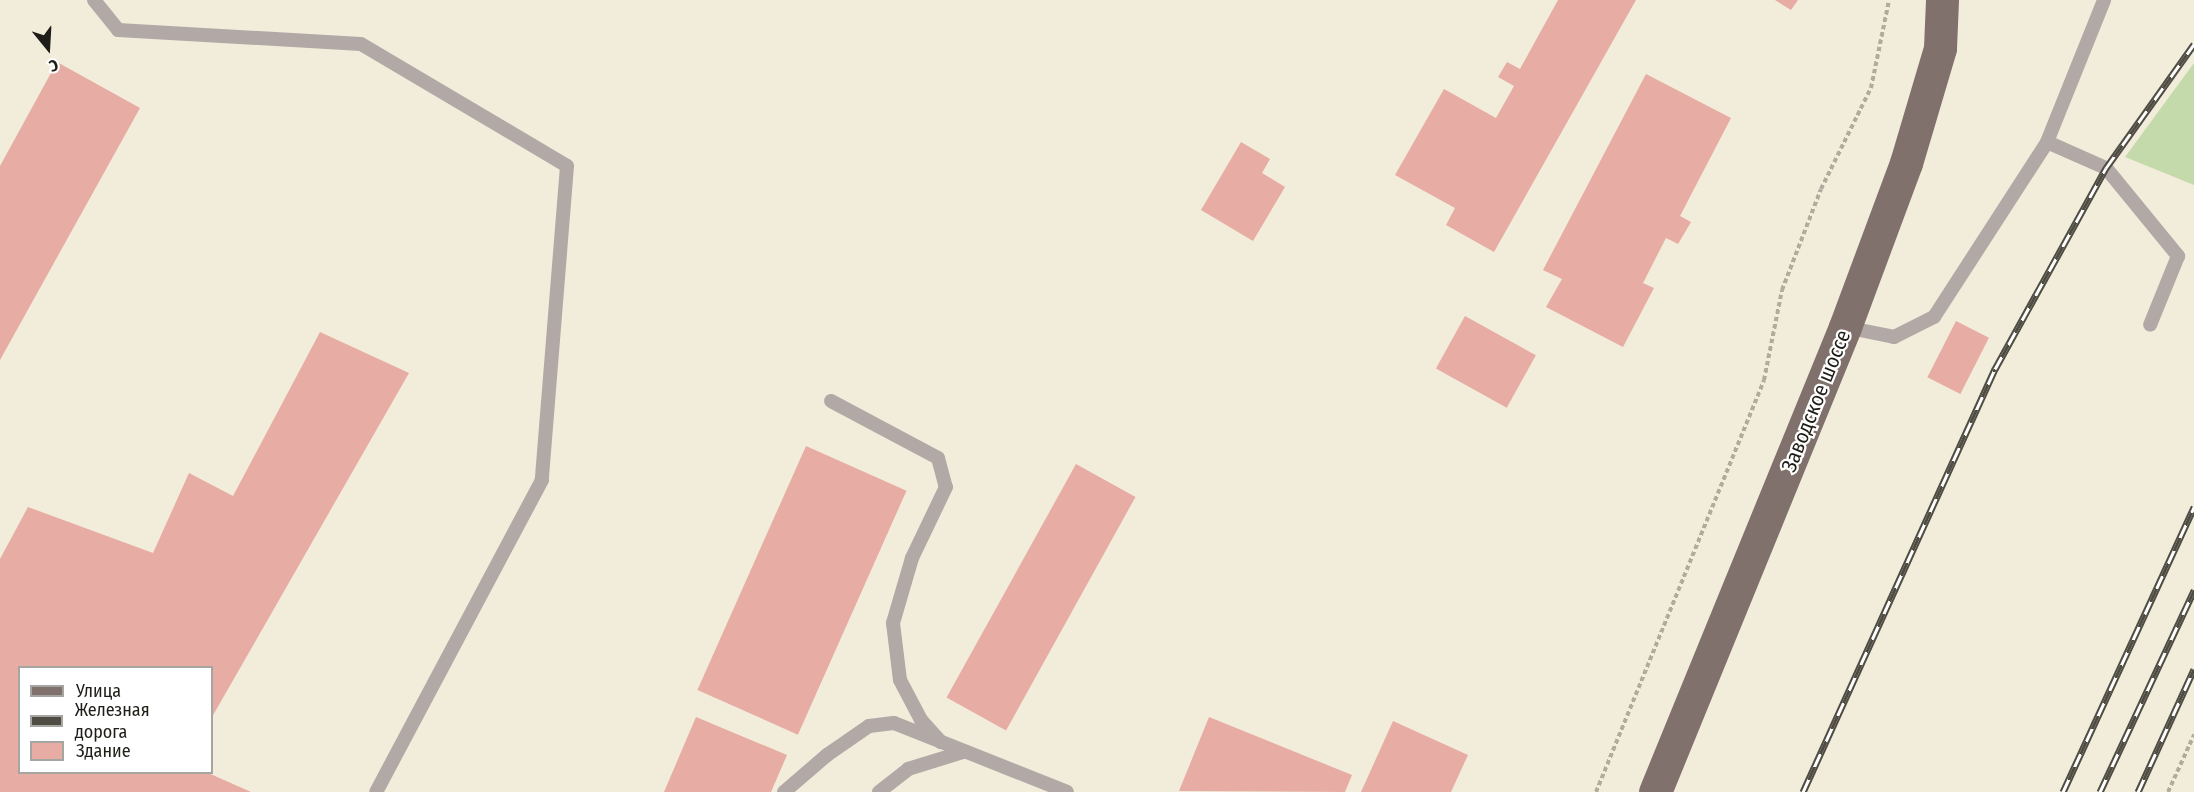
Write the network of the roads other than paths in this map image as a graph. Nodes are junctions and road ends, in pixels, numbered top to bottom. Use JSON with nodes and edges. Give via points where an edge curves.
{"nodes":[{"id":1,"x":93,"y":0,"type":"edge"},
{"id":2,"x":1942,"y":0,"type":"edge"},
{"id":3,"x":2104,"y":0,"type":"edge"},
{"id":4,"x":2047,"y":142,"type":"junction"},
{"id":5,"x":2150,"y":325,"type":"dead end"},
{"id":6,"x":1845,"y":327,"type":"junction"},
{"id":7,"x":831,"y":401,"type":"dead end"},
{"id":8,"x":940,"y":742,"type":"junction"},
{"id":9,"x":965,"y":752,"type":"junction"},
{"id":10,"x":376,"y":792,"type":"edge"},
{"id":11,"x":784,"y":792,"type":"edge"},
{"id":12,"x":879,"y":792,"type":"edge"},
{"id":13,"x":1067,"y":792,"type":"edge"},
{"id":14,"x":1655,"y":792,"type":"edge"}],
"edges":[{"from":1,"to":10,"type":"lane","via":[[118,30],[361,44],[567,166],[542,480]]},
{"from":2,"to":6,"type":"main road","name":"Заводское шоссе","via":[[1940,48],[1906,163]]},
{"from":3,"to":4,"type":"lane"},
{"from":4,"to":5,"type":"lane","via":[[2106,168],[2178,255]]},
{"from":4,"to":6,"type":"lane","via":[[1934,317],[1894,337]]},
{"from":6,"to":14,"type":"main road","name":"Заводское шоссе"},
{"from":7,"to":8,"type":"lane","via":[[938,458],[946,487],[912,558],[893,623],[900,681],[921,720]]},
{"from":8,"to":9,"type":"lane"},
{"from":8,"to":11,"type":"lane","via":[[894,723],[869,726],[827,754]]},
{"from":9,"to":12,"type":"lane","via":[[908,769]]},
{"from":9,"to":13,"type":"lane"}]}
